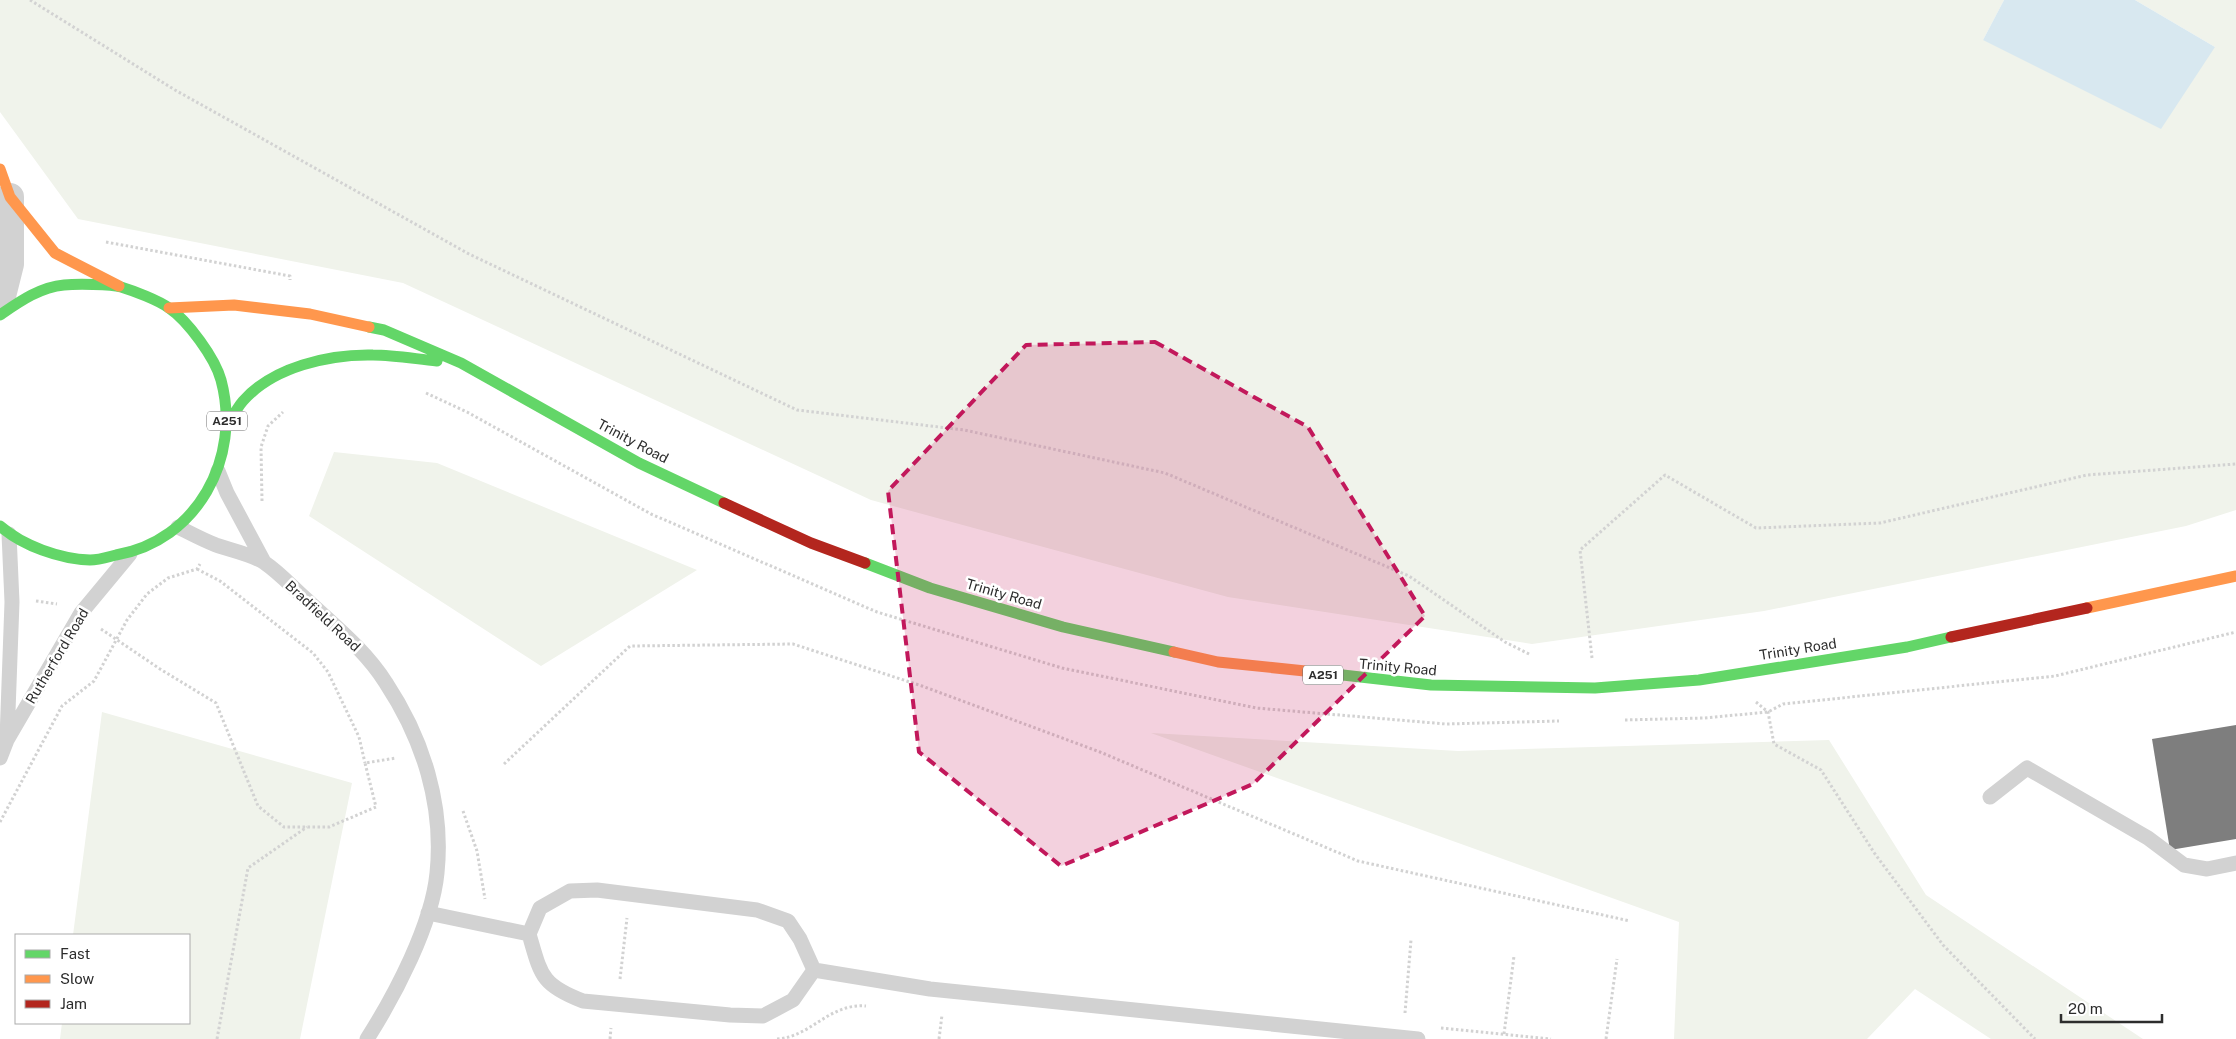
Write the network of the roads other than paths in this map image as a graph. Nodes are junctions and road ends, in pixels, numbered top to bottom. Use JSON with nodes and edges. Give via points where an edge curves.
{"nodes":[{"id":1,"x":0,"y":169,"type":"edge"},
{"id":2,"x":10,"y":197,"type":"junction"},
{"id":3,"x":120,"y":286,"type":"junction"},
{"id":4,"x":0,"y":304,"type":"edge"},
{"id":5,"x":170,"y":308,"type":"junction"},
{"id":6,"x":0,"y":316,"type":"edge"},
{"id":7,"x":461,"y":363,"type":"junction"},
{"id":8,"x":227,"y":427,"type":"junction"},
{"id":9,"x":218,"y":471,"type":"junction"},
{"id":10,"x":178,"y":527,"type":"junction"},
{"id":11,"x":4,"y":530,"type":"edge"},
{"id":12,"x":130,"y":553,"type":"junction"},
{"id":13,"x":264,"y":562,"type":"junction"},
{"id":14,"x":2236,"y":576,"type":"edge"},
{"id":15,"x":7,"y":740,"type":"junction"},
{"id":16,"x":0,"y":758,"type":"edge"},
{"id":17,"x":1990,"y":797,"type":"dead end"},
{"id":18,"x":2236,"y":863,"type":"edge"},
{"id":19,"x":428,"y":913,"type":"junction"},
{"id":20,"x":529,"y":934,"type":"junction"},
{"id":21,"x":814,"y":970,"type":"junction"},
{"id":22,"x":367,"y":1039,"type":"edge"},
{"id":23,"x":1418,"y":1039,"type":"edge"}],
"edges":[{"from":1,"to":2,"type":"main road"},
{"from":2,"to":3,"type":"main road","via":[[54,253]]},
{"from":2,"to":4,"type":"street","via":[[10,264]]},
{"from":3,"to":5,"type":"main road","name":"Trinity Road","number":"A251"},
{"from":3,"to":6,"type":"main road","name":"Trinity Road","number":"A251","via":[[64,285],[30,295]]},
{"from":5,"to":7,"type":"main road","name":"Trinity Road","number":"A251","via":[[234,305],[310,314],[384,330]]},
{"from":5,"to":8,"type":"main road","name":"Trinity Road","number":"A251","via":[[205,345],[221,380]]},
{"from":7,"to":8,"type":"main road","name":"Trinity Road","number":"A251","via":[[365,355],[306,366],[271,379],[245,399]]},
{"from":7,"to":14,"type":"main road","name":"Trinity Road","number":"A251","via":[[639,463],[811,543],[930,588],[1063,627],[1218,662],[1431,685],[1595,688],[1727,676],[1907,647]]},
{"from":8,"to":9,"type":"main road","name":"Trinity Road","number":"A251"},
{"from":9,"to":10,"type":"main road","name":"Trinity Road","number":"A251","via":[[198,506]]},
{"from":9,"to":13,"type":"lane"},
{"from":10,"to":12,"type":"main road","name":"Trinity Road","number":"A251","via":[[153,544]]},
{"from":10,"to":13,"type":"lane","name":"Bradfield Road","via":[[213,544]]},
{"from":11,"to":12,"type":"main road","name":"Trinity Road","number":"A251","via":[[52,554],[91,560]]},
{"from":11,"to":15,"type":"lane","name":"Rutherford Road","via":[[12,602]]},
{"from":12,"to":15,"type":"lane","name":"Rutherford Road","via":[[81,613]]},
{"from":13,"to":19,"type":"lane","name":"Bradfield Road","via":[[346,635],[386,681],[424,754],[437,818],[439,847]]},
{"from":15,"to":16,"type":"lane","name":"Rutherford Road"},
{"from":17,"to":18,"type":"lane","via":[[2027,768],[2148,838],[2184,866],[2207,869]]},
{"from":19,"to":20,"type":"lane"},
{"from":19,"to":22,"type":"lane","name":"Bradfield Road","via":[[408,963]]},
{"from":20,"to":21,"type":"lane","via":[[540,908],[570,892],[597,890],[757,910],[788,921]]},
{"from":20,"to":21,"type":"lane","via":[[544,979],[563,993],[584,1001],[764,1016],[793,1000]]},
{"from":21,"to":23,"type":"lane","via":[[930,989]]}]}
